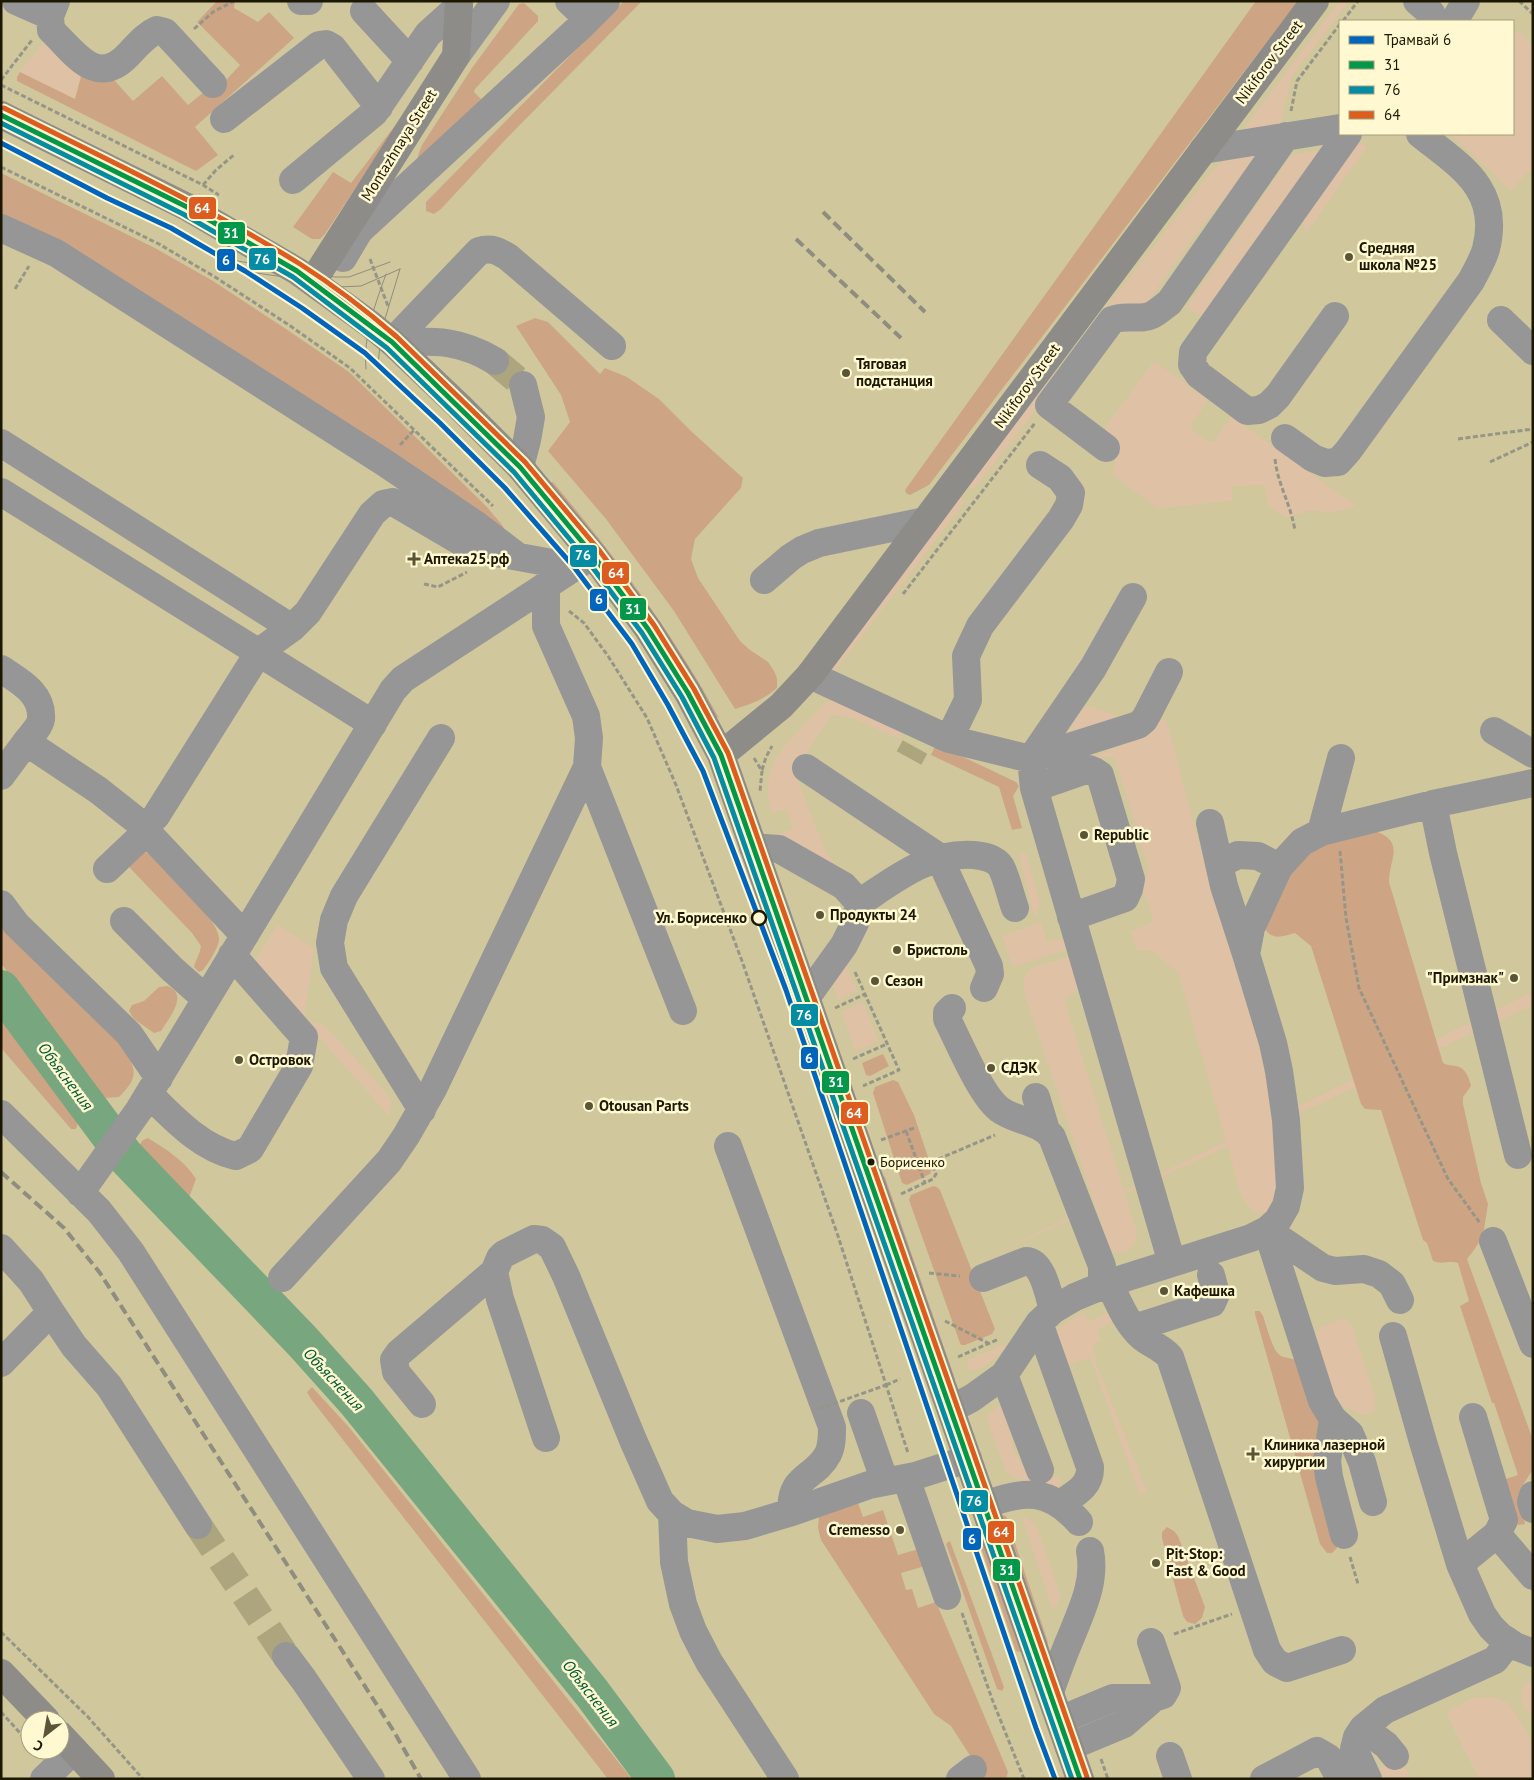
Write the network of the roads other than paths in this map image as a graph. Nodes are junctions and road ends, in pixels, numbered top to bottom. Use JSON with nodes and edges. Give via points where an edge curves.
{"nodes":[{"id":1,"x":16,"y":1,"type":"edge"},
{"id":2,"x":302,"y":1,"type":"edge"},
{"id":3,"x":309,"y":1,"type":"edge"},
{"id":4,"x":496,"y":1,"type":"edge"},
{"id":5,"x":1315,"y":1,"type":"edge"},
{"id":6,"x":1466,"y":1,"type":"edge"},
{"id":7,"x":459,"y":4,"type":"edge"},
{"id":8,"x":588,"y":7,"type":"edge"},
{"id":9,"x":53,"y":9,"type":"edge"},
{"id":10,"x":364,"y":11,"type":"dead end"},
{"id":11,"x":1434,"y":12,"type":"edge"},
{"id":12,"x":456,"y":56,"type":"junction"},
{"id":13,"x":410,"y":61,"type":"junction"},
{"id":14,"x":212,"y":84,"type":"dead end"},
{"id":15,"x":379,"y":108,"type":"junction"},
{"id":16,"x":1,"y":115,"type":"edge"},
{"id":17,"x":224,"y":119,"type":"dead end"},
{"id":18,"x":1339,"y":128,"type":"edge"},
{"id":19,"x":1347,"y":135,"type":"edge"},
{"id":20,"x":1421,"y":135,"type":"edge"},
{"id":21,"x":1286,"y":136,"type":"junction"},
{"id":22,"x":1203,"y":150,"type":"junction"},
{"id":23,"x":293,"y":180,"type":"dead end"},
{"id":24,"x":1,"y":228,"type":"edge"},
{"id":25,"x":337,"y":268,"type":"dead end"},
{"id":26,"x":313,"y":281,"type":"junction"},
{"id":27,"x":1334,"y":316,"type":"dead end"},
{"id":28,"x":1501,"y":320,"type":"dead end"},
{"id":29,"x":400,"y":334,"type":"junction"},
{"id":30,"x":612,"y":346,"type":"dead end"},
{"id":31,"x":1533,"y":352,"type":"edge"},
{"id":32,"x":495,"y":361,"type":"tunnel mouth"},
{"id":33,"x":523,"y":385,"type":"tunnel mouth"},
{"id":34,"x":1285,"y":438,"type":"road end"},
{"id":35,"x":1,"y":443,"type":"edge"},
{"id":36,"x":1106,"y":448,"type":"dead end"},
{"id":37,"x":1040,"y":465,"type":"dead end"},
{"id":38,"x":520,"y":467,"type":"junction"},
{"id":39,"x":1,"y":492,"type":"edge"},
{"id":40,"x":925,"y":521,"type":"junction"},
{"id":41,"x":508,"y":554,"type":"junction"},
{"id":42,"x":584,"y":561,"type":"junction"},
{"id":43,"x":764,"y":580,"type":"dead end"},
{"id":44,"x":546,"y":596,"type":"junction"},
{"id":45,"x":1133,"y":597,"type":"dead end"},
{"id":46,"x":292,"y":628,"type":"junction"},
{"id":47,"x":259,"y":652,"type":"junction"},
{"id":48,"x":1,"y":669,"type":"edge"},
{"id":49,"x":1169,"y":672,"type":"dead end"},
{"id":50,"x":810,"y":675,"type":"junction"},
{"id":51,"x":373,"y":724,"type":"junction"},
{"id":52,"x":1494,"y":731,"type":"dead end"},
{"id":53,"x":441,"y":738,"type":"dead end"},
{"id":54,"x":949,"y":740,"type":"junction"},
{"id":55,"x":26,"y":742,"type":"junction"},
{"id":56,"x":732,"y":747,"type":"junction"},
{"id":57,"x":1533,"y":754,"type":"edge"},
{"id":58,"x":1341,"y":758,"type":"dead end"},
{"id":59,"x":1031,"y":759,"type":"junction"},
{"id":60,"x":587,"y":767,"type":"junction"},
{"id":61,"x":806,"y":768,"type":"dead end"},
{"id":62,"x":1,"y":776,"type":"edge"},
{"id":63,"x":1533,"y":783,"type":"edge"},
{"id":64,"x":1034,"y":788,"type":"junction"},
{"id":65,"x":1433,"y":804,"type":"junction"},
{"id":66,"x":1210,"y":823,"type":"dead end"},
{"id":67,"x":145,"y":828,"type":"junction"},
{"id":68,"x":1329,"y":830,"type":"junction"},
{"id":69,"x":753,"y":848,"type":"junction"},
{"id":70,"x":939,"y":857,"type":"junction"},
{"id":71,"x":1219,"y":864,"type":"junction"},
{"id":72,"x":1279,"y":867,"type":"junction"},
{"id":73,"x":107,"y":869,"type":"dead end"},
{"id":74,"x":858,"y":903,"type":"junction"},
{"id":75,"x":1,"y":904,"type":"edge"},
{"id":76,"x":1015,"y":908,"type":"dead end"},
{"id":77,"x":1071,"y":917,"type":"junction"},
{"id":78,"x":124,"y":921,"type":"dead end"},
{"id":79,"x":238,"y":945,"type":"junction"},
{"id":80,"x":1246,"y":954,"type":"junction"},
{"id":81,"x":984,"y":988,"type":"dead end"},
{"id":82,"x":806,"y":998,"type":"junction"},
{"id":83,"x":206,"y":999,"type":"junction"},
{"id":84,"x":952,"y":1008,"type":"dead end"},
{"id":85,"x":683,"y":1012,"type":"dead end"},
{"id":86,"x":149,"y":1094,"type":"junction"},
{"id":87,"x":1036,"y":1097,"type":"dead end"},
{"id":88,"x":422,"y":1110,"type":"junction"},
{"id":89,"x":1,"y":1114,"type":"edge"},
{"id":90,"x":1035,"y":1126,"type":"junction"},
{"id":91,"x":728,"y":1146,"type":"dead end"},
{"id":92,"x":1518,"y":1155,"type":"dead end"},
{"id":93,"x":80,"y":1193,"type":"junction"},
{"id":94,"x":1267,"y":1230,"type":"junction"},
{"id":95,"x":1493,"y":1240,"type":"road end"},
{"id":96,"x":1,"y":1248,"type":"edge"},
{"id":97,"x":1172,"y":1262,"type":"junction"},
{"id":98,"x":494,"y":1272,"type":"junction"},
{"id":99,"x":1211,"y":1275,"type":"dead end"},
{"id":100,"x":282,"y":1278,"type":"dead end"},
{"id":101,"x":983,"y":1278,"type":"road end"},
{"id":102,"x":1106,"y":1284,"type":"junction"},
{"id":103,"x":1400,"y":1300,"type":"dead end"},
{"id":104,"x":51,"y":1312,"type":"junction"},
{"id":105,"x":1046,"y":1317,"type":"junction"},
{"id":106,"x":1134,"y":1328,"type":"junction"},
{"id":107,"x":1393,"y":1336,"type":"dead end"},
{"id":108,"x":1533,"y":1344,"type":"edge"},
{"id":109,"x":1,"y":1363,"type":"edge"},
{"id":110,"x":1004,"y":1375,"type":"junction"},
{"id":111,"x":962,"y":1403,"type":"junction"},
{"id":112,"x":422,"y":1404,"type":"dead end"},
{"id":113,"x":861,"y":1413,"type":"dead end"},
{"id":114,"x":1473,"y":1417,"type":"dead end"},
{"id":115,"x":1333,"y":1419,"type":"junction"},
{"id":116,"x":546,"y":1438,"type":"dead end"},
{"id":117,"x":968,"y":1459,"type":"junction"},
{"id":118,"x":1040,"y":1470,"type":"dead end"},
{"id":119,"x":895,"y":1480,"type":"junction"},
{"id":120,"x":1533,"y":1495,"type":"edge"},
{"id":121,"x":1373,"y":1502,"type":"dead end"},
{"id":122,"x":985,"y":1505,"type":"junction"},
{"id":123,"x":1533,"y":1509,"type":"edge"},
{"id":124,"x":792,"y":1512,"type":"junction"},
{"id":125,"x":672,"y":1514,"type":"junction"},
{"id":126,"x":198,"y":1525,"type":"tunnel mouth"},
{"id":127,"x":1497,"y":1534,"type":"junction"},
{"id":128,"x":1344,"y":1535,"type":"dead end"},
{"id":129,"x":1090,"y":1551,"type":"dead end"},
{"id":130,"x":1460,"y":1564,"type":"junction"},
{"id":131,"x":1533,"y":1576,"type":"edge"},
{"id":132,"x":947,"y":1596,"type":"dead end"},
{"id":133,"x":1151,"y":1642,"type":"dead end"},
{"id":134,"x":1521,"y":1647,"type":"edge"},
{"id":135,"x":1342,"y":1650,"type":"dead end"},
{"id":136,"x":286,"y":1656,"type":"tunnel mouth"},
{"id":137,"x":1,"y":1673,"type":"edge"},
{"id":138,"x":1050,"y":1692,"type":"junction"},
{"id":139,"x":1154,"y":1698,"type":"junction"},
{"id":140,"x":36,"y":1710,"type":"edge"},
{"id":141,"x":1060,"y":1720,"type":"junction"},
{"id":142,"x":1358,"y":1738,"type":"junction"},
{"id":143,"x":1081,"y":1742,"type":"junction"},
{"id":144,"x":70,"y":1745,"type":"edge"},
{"id":145,"x":1396,"y":1756,"type":"dead end"},
{"id":146,"x":56,"y":1760,"type":"edge"},
{"id":147,"x":44,"y":1779,"type":"edge"},
{"id":148,"x":101,"y":1779,"type":"edge"},
{"id":149,"x":371,"y":1779,"type":"edge"},
{"id":150,"x":467,"y":1779,"type":"edge"},
{"id":151,"x":786,"y":1779,"type":"edge"},
{"id":152,"x":1080,"y":1779,"type":"edge"},
{"id":153,"x":1264,"y":1779,"type":"edge"},
{"id":154,"x":1340,"y":1779,"type":"edge"},
{"id":155,"x":1368,"y":1779,"type":"edge"}],
"edges":[{"from":1,"to":9,"type":"street"},
{"from":2,"to":3,"type":"street"},
{"from":4,"to":12,"type":"street"},
{"from":5,"to":22,"type":"main road","name":"Nikiforov Street"},
{"from":6,"to":11,"type":"street"},
{"from":7,"to":12,"type":"main road","name":"Montazhnaya Street"},
{"from":7,"to":13,"type":"street","via":[[428,34]]},
{"from":8,"to":25,"type":"street","via":[[359,231]]},
{"from":9,"to":14,"type":"street","via":[[51,30],[87,65],[104,70],[118,65],[157,30],[165,32]]},
{"from":10,"to":13,"type":"street"},
{"from":12,"to":26,"type":"main road","name":"Montazhnaya Street"},
{"from":13,"to":15,"type":"street"},
{"from":15,"to":17,"type":"street","via":[[334,48],[326,44],[319,45]]},
{"from":15,"to":23,"type":"street"},
{"from":16,"to":26,"type":"main road","via":[[187,207]]},
{"from":18,"to":21,"type":"street"},
{"from":19,"to":27,"type":"street","via":[[1193,352],[1192,365],[1199,376],[1248,411],[1259,410],[1278,396]]},
{"from":20,"to":34,"type":"street","via":[[1469,174],[1484,196],[1490,222],[1486,250],[1471,281],[1338,462],[1325,463],[1313,458]]},
{"from":21,"to":22,"type":"street"},
{"from":21,"to":36,"type":"street","via":[[1169,302],[1152,316],[1112,320],[1049,405]]},
{"from":22,"to":40,"type":"main road","name":"Nikiforov Street"},
{"from":24,"to":41,"type":"street","via":[[56,253],[385,463],[475,524]]},
{"from":26,"to":29,"type":"main road"},
{"from":28,"to":31,"type":"street"},
{"from":29,"to":30,"type":"street","via":[[479,251],[485,249],[497,250],[508,257]]},
{"from":29,"to":32,"type":"street","via":[[477,351]]},
{"from":29,"to":38,"type":"main road","via":[[459,406]]},
{"from":33,"to":38,"type":"street","via":[[531,417]]},
{"from":35,"to":46,"type":"street"},
{"from":37,"to":54,"type":"street","via":[[1064,482],[1071,493],[1069,505],[980,626],[970,645],[966,656],[968,700]]},
{"from":38,"to":42,"type":"main road"},
{"from":39,"to":47,"type":"street"},
{"from":40,"to":43,"type":"street","via":[[802,550]]},
{"from":40,"to":50,"type":"main road","name":"Nikiforov Street"},
{"from":41,"to":42,"type":"street"},
{"from":41,"to":46,"type":"street","via":[[468,546],[393,502],[382,504],[372,514],[308,612]]},
{"from":42,"to":44,"type":"street"},
{"from":42,"to":56,"type":"main road","via":[[648,629],[688,694]]},
{"from":44,"to":51,"type":"street","via":[[404,678]]},
{"from":44,"to":60,"type":"street","via":[[546,626],[586,716],[589,738]]},
{"from":45,"to":59,"type":"street","via":[[1093,668]]},
{"from":46,"to":47,"type":"street"},
{"from":47,"to":51,"type":"street"},
{"from":47,"to":67,"type":"street","via":[[156,816]]},
{"from":48,"to":55,"type":"street","via":[[26,685],[39,702],[41,720]]},
{"from":49,"to":59,"type":"street","via":[[1144,720],[1138,725]]},
{"from":50,"to":54,"type":"street","via":[[919,738]]},
{"from":50,"to":56,"type":"main road","name":"Nikiforov Street","via":[[781,706]]},
{"from":51,"to":79,"type":"street"},
{"from":52,"to":57,"type":"street"},
{"from":53,"to":88,"type":"street","via":[[344,896],[334,920],[330,943],[334,968]]},
{"from":54,"to":59,"type":"street"},
{"from":55,"to":62,"type":"street"},
{"from":55,"to":67,"type":"street","via":[[98,790]]},
{"from":56,"to":69,"type":"main road"},
{"from":58,"to":68,"type":"street"},
{"from":59,"to":64,"type":"street"},
{"from":60,"to":85,"type":"street"},
{"from":60,"to":88,"type":"street"},
{"from":61,"to":70,"type":"street"},
{"from":63,"to":65,"type":"street"},
{"from":64,"to":77,"type":"street"},
{"from":64,"to":77,"type":"street","via":[[1089,769],[1100,775],[1131,880],[1125,898]]},
{"from":65,"to":68,"type":"street"},
{"from":65,"to":92,"type":"street"},
{"from":66,"to":71,"type":"street"},
{"from":67,"to":73,"type":"street"},
{"from":67,"to":79,"type":"street"},
{"from":68,"to":72,"type":"street","via":[[1302,842]]},
{"from":69,"to":74,"type":"street","via":[[779,849],[844,886]]},
{"from":69,"to":82,"type":"main road"},
{"from":70,"to":74,"type":"street","via":[[916,866]]},
{"from":70,"to":76,"type":"street","via":[[967,854],[992,860],[1001,867]]},
{"from":70,"to":81,"type":"street","via":[[989,966],[990,974]]},
{"from":71,"to":72,"type":"street","via":[[1238,855],[1258,856]]},
{"from":71,"to":80,"type":"street"},
{"from":72,"to":80,"type":"street","via":[[1251,928]]},
{"from":74,"to":82,"type":"street","via":[[855,923],[844,945]]},
{"from":75,"to":86,"type":"street","via":[[16,924],[129,1034]]},
{"from":77,"to":97,"type":"street"},
{"from":78,"to":83,"type":"street"},
{"from":79,"to":83,"type":"street"},
{"from":79,"to":86,"type":"street","via":[[304,1038],[299,1066],[250,1149],[236,1156],[222,1153],[182,1127]]},
{"from":80,"to":94,"type":"street","via":[[1273,1043],[1286,1120],[1290,1188],[1286,1206]]},
{"from":82,"to":111,"type":"main road"},
{"from":83,"to":86,"type":"street"},
{"from":84,"to":90,"type":"street","via":[[947,1019],[986,1096],[999,1109]]},
{"from":86,"to":93,"type":"street"},
{"from":87,"to":90,"type":"street"},
{"from":88,"to":100,"type":"street","via":[[389,1161]]},
{"from":89,"to":93,"type":"street"},
{"from":90,"to":102,"type":"street","via":[[1052,1137]]},
{"from":91,"to":124,"type":"street","via":[[832,1427],[827,1456],[795,1487],[790,1500]]},
{"from":93,"to":150,"type":"street","via":[[99,1211],[131,1252]]},
{"from":94,"to":97,"type":"street","via":[[1252,1238]]},
{"from":94,"to":103,"type":"street","via":[[1323,1268],[1335,1271],[1364,1269],[1379,1274],[1392,1284]]},
{"from":94,"to":115,"type":"street","via":[[1322,1401]]},
{"from":95,"to":108,"type":"street"},
{"from":96,"to":104,"type":"street","via":[[31,1281]]},
{"from":97,"to":102,"type":"street"},
{"from":98,"to":112,"type":"street","via":[[394,1360],[396,1372]]},
{"from":98,"to":116,"type":"street"},
{"from":98,"to":125,"type":"street","via":[[504,1254],[534,1239],[552,1247],[660,1501]]},
{"from":99,"to":106,"type":"street","via":[[1216,1294],[1212,1303]]},
{"from":101,"to":105,"type":"street","via":[[1030,1261],[1038,1266],[1041,1273]]},
{"from":102,"to":105,"type":"street","via":[[1075,1297]]},
{"from":102,"to":106,"type":"street"},
{"from":104,"to":109,"type":"street"},
{"from":104,"to":126,"type":"street","via":[[74,1346],[109,1386]]},
{"from":105,"to":110,"type":"street"},
{"from":105,"to":122,"type":"street","via":[[1090,1467],[1090,1478],[1070,1513],[1046,1498],[1033,1495],[1008,1496]]},
{"from":106,"to":135,"type":"street","via":[[1170,1357],[1266,1650],[1275,1662],[1287,1668]]},
{"from":107,"to":130,"type":"street"},
{"from":110,"to":111,"type":"street"},
{"from":110,"to":118,"type":"street"},
{"from":111,"to":117,"type":"main road"},
{"from":113,"to":119,"type":"street"},
{"from":114,"to":127,"type":"street","via":[[1503,1514],[1503,1524]]},
{"from":115,"to":121,"type":"street","via":[[1350,1434]]},
{"from":115,"to":128,"type":"street","via":[[1329,1477]]},
{"from":117,"to":119,"type":"street"},
{"from":117,"to":122,"type":"main road"},
{"from":119,"to":124,"type":"street","via":[[869,1485]]},
{"from":119,"to":132,"type":"street"},
{"from":120,"to":123,"type":"street","via":[[1530,1502]]},
{"from":122,"to":138,"type":"main road"},
{"from":124,"to":125,"type":"street","via":[[744,1526],[717,1529],[687,1523]]},
{"from":125,"to":151,"type":"street","via":[[674,1562],[693,1631],[709,1662]]},
{"from":127,"to":130,"type":"street"},
{"from":127,"to":131,"type":"street"},
{"from":129,"to":138,"type":"street","via":[[1092,1577],[1087,1595]]},
{"from":130,"to":134,"type":"street","via":[[1490,1627]]},
{"from":133,"to":139,"type":"street","via":[[1167,1688]]},
{"from":134,"to":142,"type":"street","via":[[1385,1710]]},
{"from":136,"to":149,"type":"street"},
{"from":137,"to":140,"type":"main road"},
{"from":138,"to":141,"type":"main road"},
{"from":139,"to":141,"type":"street","via":[[1113,1698]]},
{"from":139,"to":143,"type":"street","via":[[1124,1724]]},
{"from":141,"to":143,"type":"main road"},
{"from":142,"to":145,"type":"street","via":[[1386,1745]]},
{"from":142,"to":155,"type":"street"},
{"from":143,"to":152,"type":"main road"},
{"from":144,"to":148,"type":"main road"},
{"from":146,"to":147,"type":"street"},
{"from":153,"to":154,"type":"street","via":[[1317,1751],[1329,1758]]}]}
